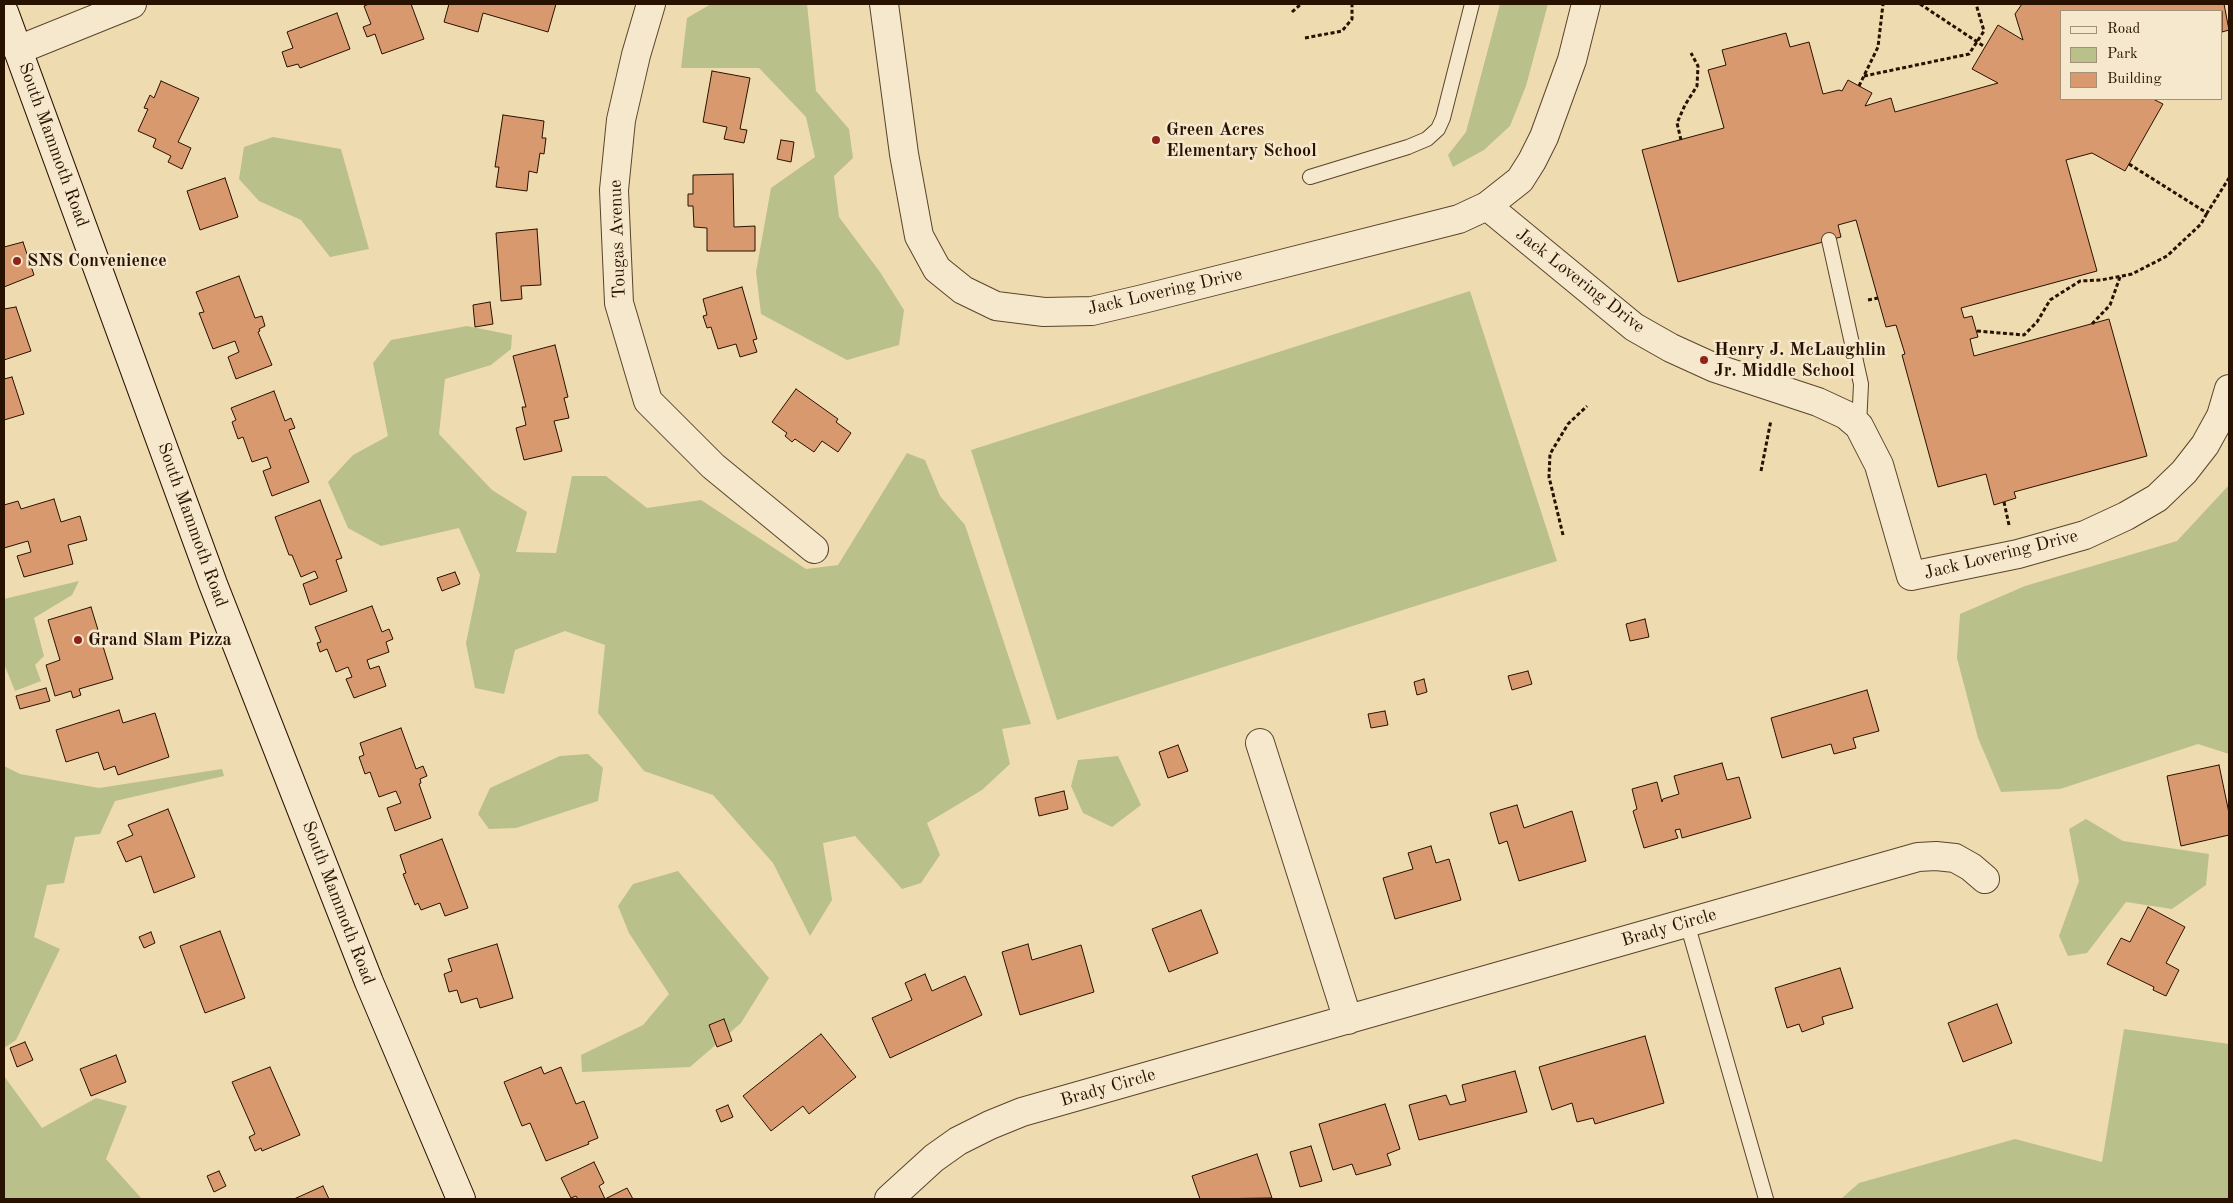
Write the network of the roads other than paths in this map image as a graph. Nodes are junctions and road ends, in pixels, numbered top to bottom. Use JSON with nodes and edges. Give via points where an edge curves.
{"nodes":[{"id":1,"x":132,"y":4,"type":"edge"},
{"id":2,"x":651,"y":4,"type":"edge"},
{"id":3,"x":884,"y":4,"type":"edge"},
{"id":4,"x":1472,"y":4,"type":"edge"},
{"id":5,"x":1586,"y":4,"type":"edge"},
{"id":6,"x":4,"y":12,"type":"edge"},
{"id":7,"x":18,"y":50,"type":"junction"},
{"id":8,"x":1310,"y":177,"type":"dead end"},
{"id":9,"x":1487,"y":206,"type":"junction"},
{"id":10,"x":1830,"y":240,"type":"dead end"},
{"id":11,"x":2229,"y":389,"type":"edge"},
{"id":12,"x":1859,"y":426,"type":"junction"},
{"id":13,"x":814,"y":549,"type":"dead end"},
{"id":14,"x":1260,"y":743,"type":"dead end"},
{"id":15,"x":1985,"y":879,"type":"dead end"},
{"id":16,"x":1687,"y":923,"type":"junction"},
{"id":17,"x":1348,"y":1020,"type":"junction"},
{"id":18,"x":461,"y":1199,"type":"edge"},
{"id":19,"x":889,"y":1199,"type":"edge"},
{"id":20,"x":1766,"y":1199,"type":"edge"}],
"edges":[{"from":1,"to":7,"type":"street"},
{"from":2,"to":13,"type":"street","name":"Tougas Avenue","via":[[621,120],[614,190],[619,303],[648,401],[713,466]]},
{"from":3,"to":9,"type":"street","name":"Jack Lovering Drive","via":[[904,154],[919,236],[937,268],[963,290],[996,306],[1044,312],[1092,311],[1459,219]]},
{"from":4,"to":8,"type":"lane","via":[[1438,129],[1427,139],[1408,147]]},
{"from":5,"to":9,"type":"street","name":"Jack Lovering Drive","via":[[1572,60],[1544,137],[1520,180]]},
{"from":6,"to":7,"type":"street","name":"South Mammoth Road"},
{"from":7,"to":18,"type":"street","name":"South Mammoth Road","via":[[213,584],[369,982]]},
{"from":9,"to":12,"type":"street","name":"Jack Lovering Drive","via":[[1634,328],[1715,368],[1818,402],[1846,415]]},
{"from":10,"to":12,"type":"lane","via":[[1861,384]]},
{"from":11,"to":12,"type":"street","name":"Jack Lovering Drive","via":[[2221,416],[2205,445],[2184,472],[2156,498],[2126,516],[2085,534],[2018,554],[1912,576],[1879,465]]},
{"from":14,"to":17,"type":"street"},
{"from":15,"to":16,"type":"street","name":"Brady Circle","via":[[1955,858],[1918,857]]},
{"from":16,"to":17,"type":"street","name":"Brady Circle"},
{"from":16,"to":20,"type":"lane"},
{"from":17,"to":19,"type":"street","name":"Brady Circle","via":[[1022,1112],[958,1141]]}]}
